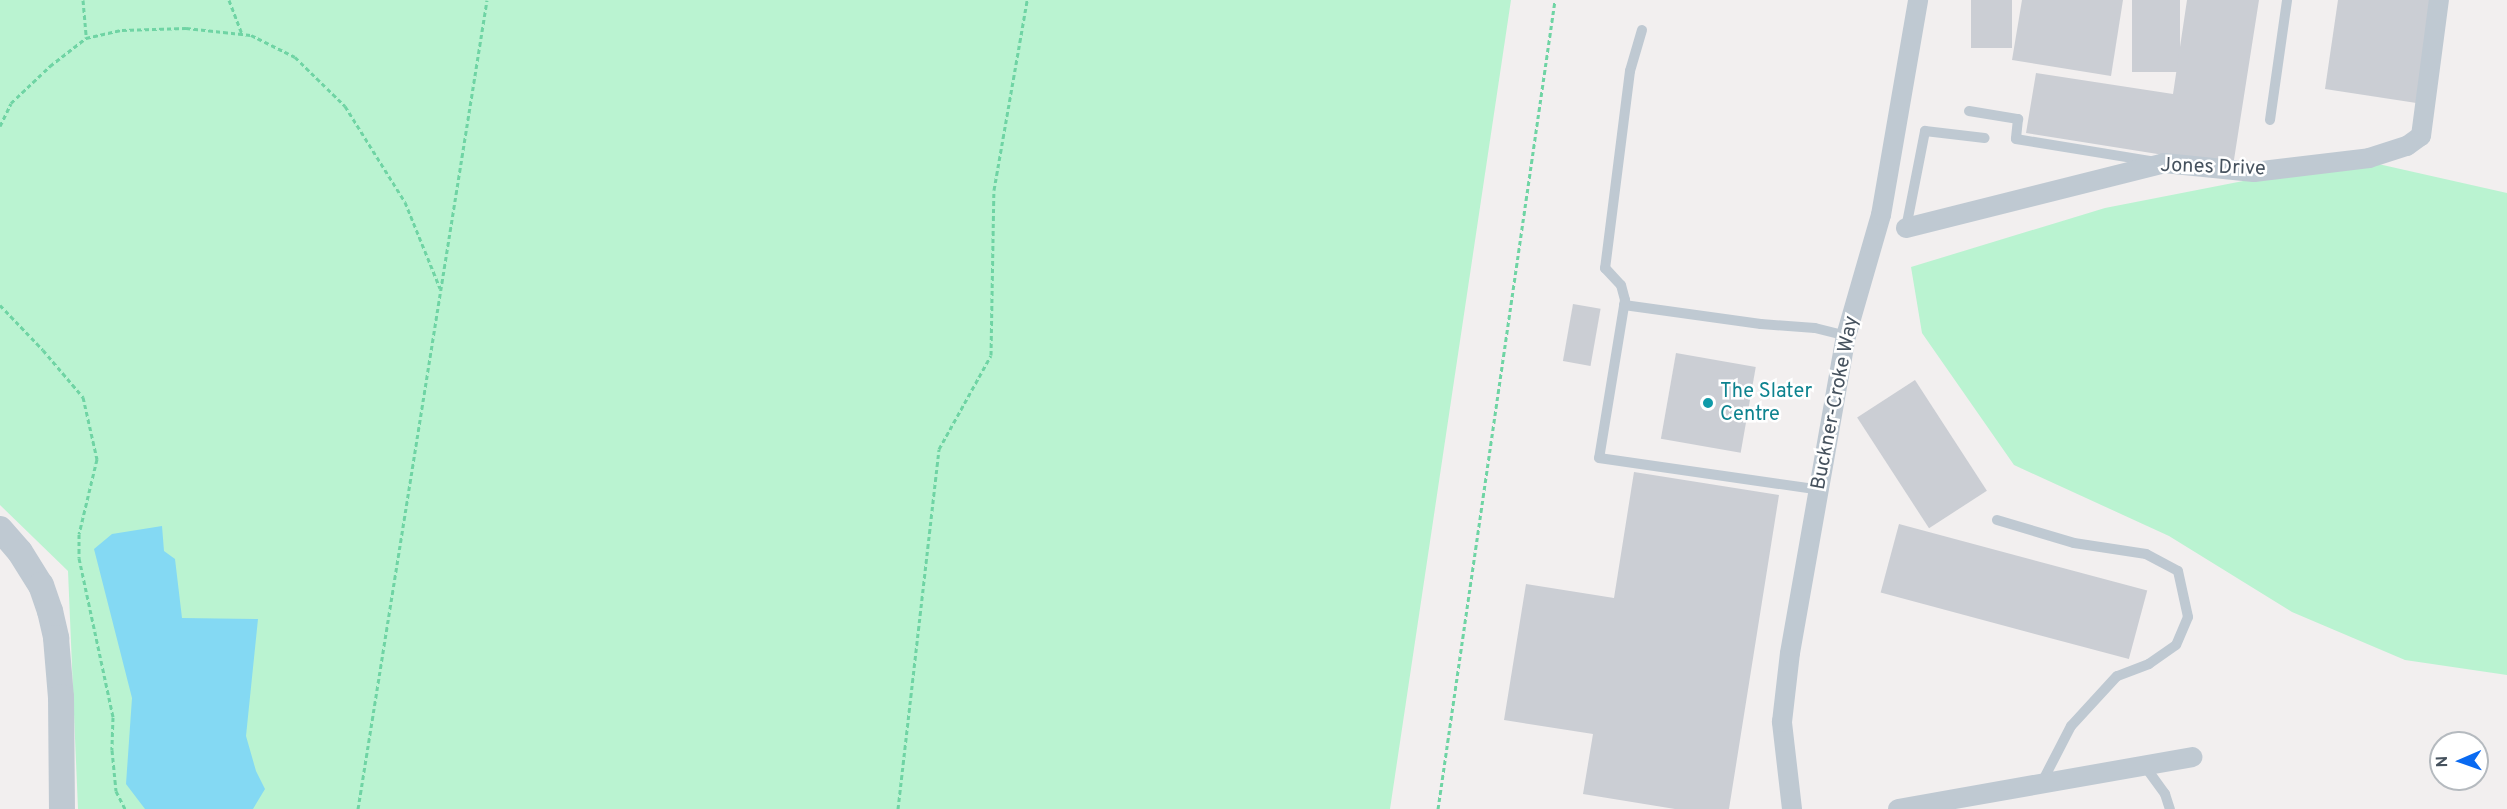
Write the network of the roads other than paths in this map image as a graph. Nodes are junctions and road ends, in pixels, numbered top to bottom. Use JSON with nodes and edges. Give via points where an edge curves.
{"nodes":[{"id":1,"x":1918,"y":0,"type":"edge"},
{"id":2,"x":2288,"y":0,"type":"edge"},
{"id":3,"x":2439,"y":0,"type":"edge"},
{"id":4,"x":1642,"y":30,"type":"dead end"},
{"id":5,"x":1969,"y":111,"type":"dead end"},
{"id":6,"x":2270,"y":120,"type":"dead end"},
{"id":7,"x":1985,"y":138,"type":"dead end"},
{"id":8,"x":2164,"y":163,"type":"junction"},
{"id":9,"x":1906,"y":228,"type":"joint"},
{"id":10,"x":1624,"y":305,"type":"junction"},
{"id":11,"x":1846,"y":336,"type":"junction"},
{"id":12,"x":1820,"y":490,"type":"junction"},
{"id":13,"x":1997,"y":520,"type":"dead end"},
{"id":14,"x":0,"y":529,"type":"edge"},
{"id":15,"x":2192,"y":757,"type":"dead end"},
{"id":16,"x":2144,"y":765,"type":"junction"},
{"id":17,"x":2041,"y":784,"type":"junction"},
{"id":18,"x":1905,"y":808,"type":"edge"},
{"id":19,"x":62,"y":809,"type":"edge"},
{"id":20,"x":1792,"y":809,"type":"edge"},
{"id":21,"x":2170,"y":809,"type":"edge"}],
"edges":[{"from":1,"to":11,"type":"street","name":"Buckner-Croke Way","via":[[1881,215]]},
{"from":2,"to":6,"type":"lane"},
{"from":3,"to":8,"type":"street","name":"Jones Drive","via":[[2421,136],[2407,146],[2369,158],[2254,172]]},
{"from":4,"to":10,"type":"lane","via":[[1630,71],[1605,268],[1622,285]]},
{"from":5,"to":8,"type":"lane","via":[[2018,119],[2016,139]]},
{"from":7,"to":9,"type":"lane","via":[[1925,131]]},
{"from":8,"to":9,"type":"street","name":"Jones Drive"},
{"from":10,"to":11,"type":"lane","via":[[1815,328]]},
{"from":10,"to":12,"type":"lane","via":[[1599,458]]},
{"from":11,"to":12,"type":"street","name":"Buckner-Croke Way"},
{"from":12,"to":20,"type":"street","name":"Buckner-Croke Way","via":[[1784,692],[1782,722]]},
{"from":13,"to":17,"type":"lane","via":[[2074,543],[2146,554],[2178,571],[2188,617],[2176,645],[2150,664],[2117,676],[2071,726]]},
{"from":14,"to":19,"type":"street","via":[[41,585],[56,638]]},
{"from":15,"to":16,"type":"street"},
{"from":16,"to":17,"type":"street"},
{"from":16,"to":21,"type":"lane","via":[[2165,794]]},
{"from":17,"to":18,"type":"street"}]}
